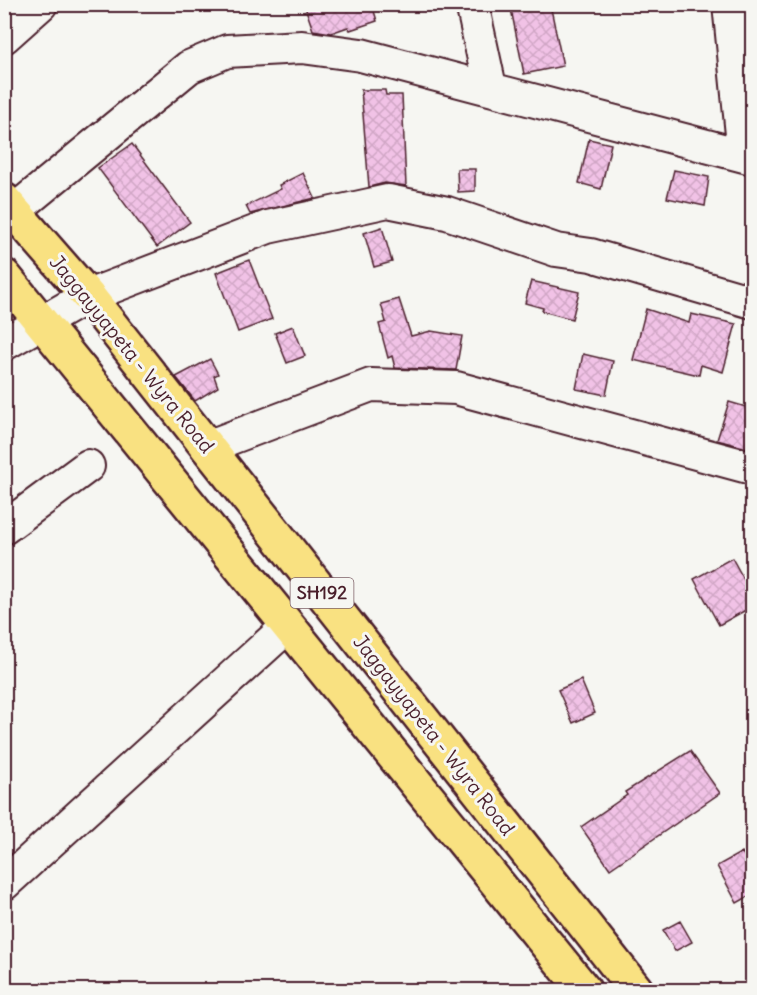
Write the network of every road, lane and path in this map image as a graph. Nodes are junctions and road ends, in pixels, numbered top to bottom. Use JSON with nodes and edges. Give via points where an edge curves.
{"nodes":[{"id":1,"x":41,"y":4,"type":"edge"},
{"id":2,"x":472,"y":4,"type":"edge"},
{"id":3,"x":729,"y":4,"type":"edge"},
{"id":4,"x":4,"y":37,"type":"edge"},
{"id":5,"x":490,"y":87,"type":"junction"},
{"id":6,"x":748,"y":157,"type":"edge"},
{"id":7,"x":9,"y":206,"type":"edge"},
{"id":8,"x":4,"y":276,"type":"edge"},
{"id":9,"x":88,"y":296,"type":"junction"},
{"id":10,"x":753,"y":302,"type":"edge"},
{"id":11,"x":42,"y":322,"type":"junction"},
{"id":12,"x":4,"y":344,"type":"edge"},
{"id":13,"x":207,"y":447,"type":"junction"},
{"id":14,"x":88,"y":466,"type":"dead end"},
{"id":15,"x":753,"y":468,"type":"edge"},
{"id":16,"x":4,"y":528,"type":"edge"},
{"id":17,"x":288,"y":626,"type":"junction"},
{"id":18,"x":4,"y":884,"type":"edge"},
{"id":19,"x":584,"y":990,"type":"edge"},
{"id":20,"x":636,"y":990,"type":"edge"}],
"edges":[{"from":1,"to":4,"type":"street"},
{"from":2,"to":5,"type":"street"},
{"from":3,"to":6,"type":"street"},
{"from":5,"to":6,"type":"street"},
{"from":5,"to":7,"type":"street","via":[[361,55],[302,47],[227,51],[189,67]]},
{"from":7,"to":9,"type":"main road","name":"Jaggayyapeta - Wyra Road","number":"SH192"},
{"from":8,"to":11,"type":"main road","number":"SH192"},
{"from":9,"to":10,"type":"street","via":[[268,227],[388,201],[447,213],[556,250],[591,255]]},
{"from":9,"to":11,"type":"street"},
{"from":9,"to":13,"type":"main road","name":"Jaggayyapeta - Wyra Road","number":"SH192"},
{"from":11,"to":12,"type":"street"},
{"from":11,"to":17,"type":"main road","number":"SH192"},
{"from":13,"to":15,"type":"street","via":[[371,385],[446,387]]},
{"from":13,"to":20,"type":"main road","name":"Jaggayyapeta - Wyra Road","number":"SH192"},
{"from":14,"to":16,"type":"street"},
{"from":17,"to":18,"type":"street"},
{"from":17,"to":19,"type":"main road","number":"SH192"}]}
